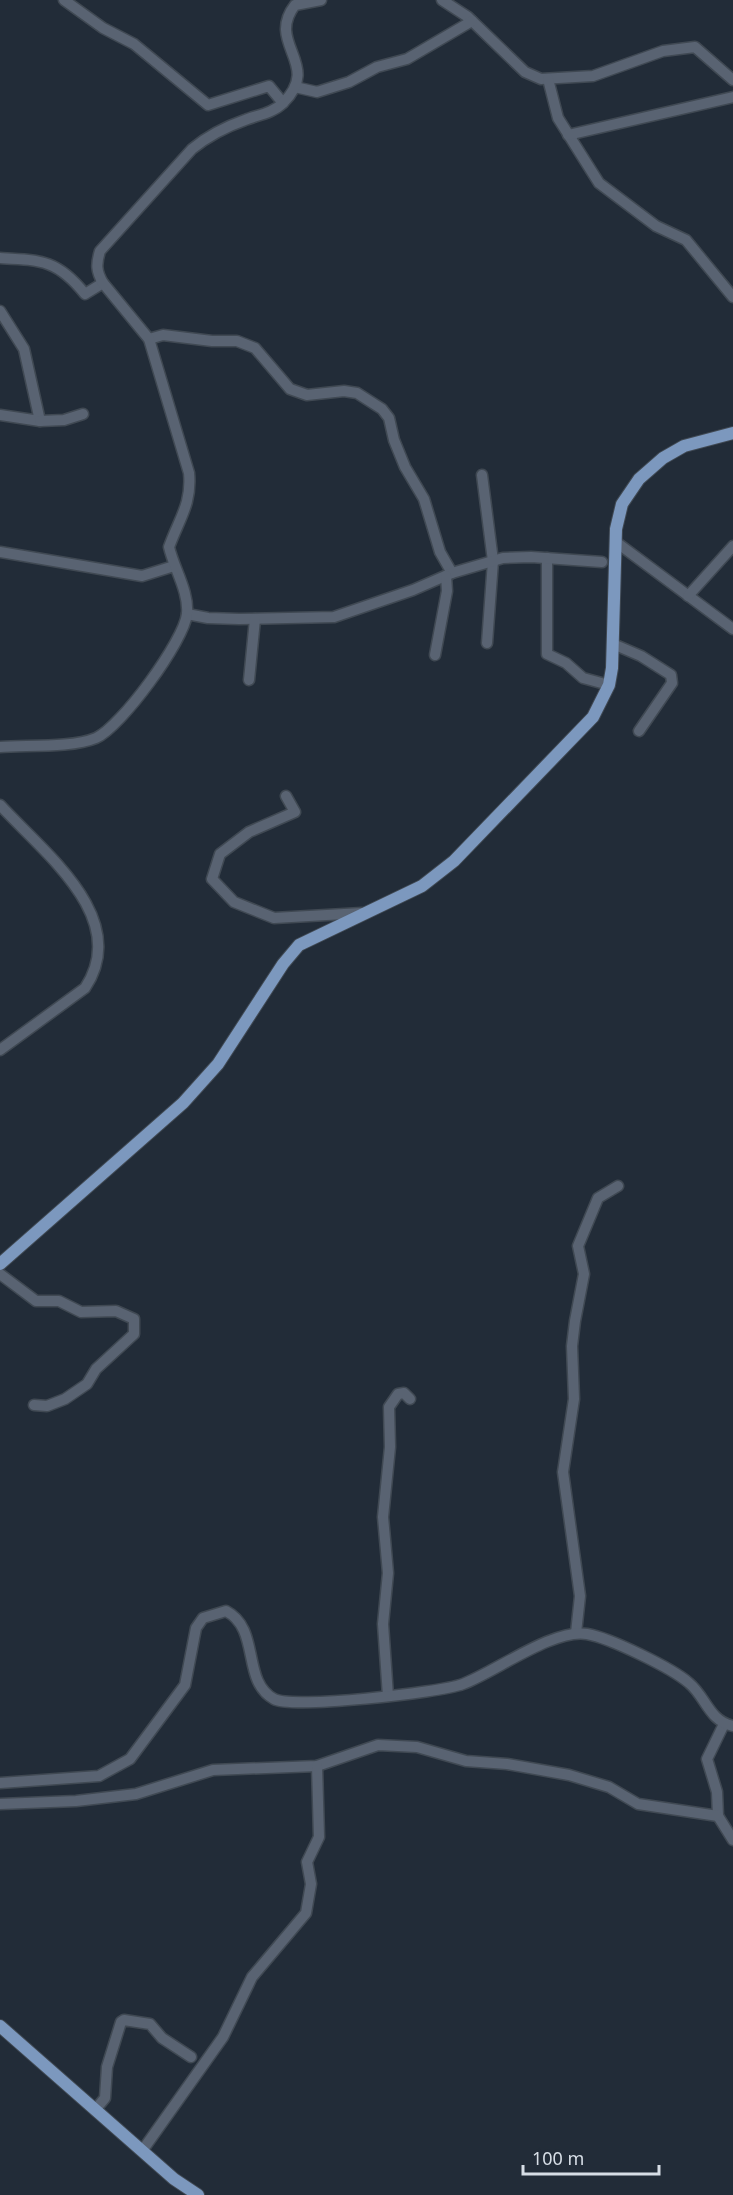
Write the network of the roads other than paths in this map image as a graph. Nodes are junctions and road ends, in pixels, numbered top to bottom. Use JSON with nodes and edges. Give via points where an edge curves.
{"nodes":[{"id":1,"x":321,"y":0,"type":"edge"},
{"id":2,"x":442,"y":0,"type":"edge"},
{"id":3,"x":70,"y":2,"type":"edge"},
{"id":4,"x":472,"y":21,"type":"junction"},
{"id":5,"x":548,"y":79,"type":"junction"},
{"id":6,"x":733,"y":80,"type":"edge"},
{"id":7,"x":295,"y":87,"type":"junction"},
{"id":8,"x":733,"y":97,"type":"edge"},
{"id":9,"x":283,"y":103,"type":"junction"},
{"id":10,"x":568,"y":135,"type":"junction"},
{"id":11,"x":0,"y":258,"type":"edge"},
{"id":12,"x":103,"y":283,"type":"junction"},
{"id":13,"x":733,"y":297,"type":"edge"},
{"id":14,"x":0,"y":311,"type":"edge"},
{"id":15,"x":149,"y":339,"type":"junction"},
{"id":16,"x":83,"y":414,"type":"dead end"},
{"id":17,"x":0,"y":415,"type":"edge"},
{"id":18,"x":40,"y":421,"type":"junction"},
{"id":19,"x":733,"y":433,"type":"edge"},
{"id":20,"x":482,"y":475,"type":"dead end"},
{"id":21,"x":616,"y":542,"type":"junction"},
{"id":22,"x":733,"y":546,"type":"edge"},
{"id":23,"x":0,"y":552,"type":"edge"},
{"id":24,"x":546,"y":558,"type":"junction"},
{"id":25,"x":493,"y":561,"type":"junction"},
{"id":26,"x":602,"y":562,"type":"dead end"},
{"id":27,"x":174,"y":566,"type":"junction"},
{"id":28,"x":449,"y":574,"type":"junction"},
{"id":29,"x":688,"y":596,"type":"junction"},
{"id":30,"x":187,"y":614,"type":"junction"},
{"id":31,"x":255,"y":619,"type":"junction"},
{"id":32,"x":733,"y":629,"type":"edge"},
{"id":33,"x":487,"y":643,"type":"dead end"},
{"id":34,"x":613,"y":644,"type":"junction"},
{"id":35,"x":435,"y":656,"type":"dead end"},
{"id":36,"x":249,"y":680,"type":"dead end"},
{"id":37,"x":609,"y":685,"type":"junction"},
{"id":38,"x":639,"y":731,"type":"dead end"},
{"id":39,"x":0,"y":747,"type":"edge"},
{"id":40,"x":286,"y":796,"type":"dead end"},
{"id":41,"x":0,"y":805,"type":"edge"},
{"id":42,"x":368,"y":913,"type":"junction"},
{"id":43,"x":0,"y":1050,"type":"edge"},
{"id":44,"x":618,"y":1186,"type":"dead end"},
{"id":45,"x":0,"y":1264,"type":"edge"},
{"id":46,"x":0,"y":1274,"type":"edge"},
{"id":47,"x":410,"y":1399,"type":"dead end"},
{"id":48,"x":34,"y":1405,"type":"dead end"},
{"id":49,"x":576,"y":1633,"type":"junction"},
{"id":50,"x":388,"y":1695,"type":"junction"},
{"id":51,"x":728,"y":1725,"type":"edge"},
{"id":52,"x":317,"y":1766,"type":"junction"},
{"id":53,"x":0,"y":1783,"type":"edge"},
{"id":54,"x":0,"y":1804,"type":"edge"},
{"id":55,"x":718,"y":1816,"type":"junction"},
{"id":56,"x":733,"y":1840,"type":"edge"},
{"id":57,"x":0,"y":2026,"type":"edge"},
{"id":58,"x":191,"y":2057,"type":"dead end"},
{"id":59,"x":95,"y":2110,"type":"junction"},
{"id":60,"x":142,"y":2151,"type":"junction"},
{"id":61,"x":198,"y":2195,"type":"edge"}],
"edges":[{"from":1,"to":7,"type":"street","via":[[294,6],[287,15],[284,27],[296,59]]},
{"from":2,"to":4,"type":"street"},
{"from":3,"to":9,"type":"street","via":[[134,44],[207,105],[269,86]]},
{"from":4,"to":5,"type":"street","via":[[525,72]]},
{"from":4,"to":7,"type":"street","via":[[407,59],[348,82],[316,92]]},
{"from":5,"to":6,"type":"street","via":[[592,76],[663,51],[695,47]]},
{"from":5,"to":10,"type":"street","via":[[558,118]]},
{"from":7,"to":9,"type":"street"},
{"from":8,"to":10,"type":"street"},
{"from":9,"to":12,"type":"street","via":[[273,111],[209,134],[192,149],[100,251],[97,273]]},
{"from":10,"to":13,"type":"street","via":[[598,183],[656,226],[686,240]]},
{"from":11,"to":12,"type":"street","via":[[36,260],[68,273],[85,294]]},
{"from":12,"to":15,"type":"street"},
{"from":14,"to":18,"type":"street","via":[[24,349]]},
{"from":15,"to":27,"type":"street","via":[[189,473],[191,492],[187,509],[169,547]]},
{"from":15,"to":28,"type":"street","via":[[163,335],[237,341],[255,348],[290,389],[307,394],[357,393],[382,409],[389,418],[405,467],[424,499]]},
{"from":16,"to":18,"type":"street"},
{"from":17,"to":18,"type":"street"},
{"from":19,"to":21,"type":"main road","via":[[684,446],[639,479],[622,504]]},
{"from":20,"to":25,"type":"street"},
{"from":21,"to":29,"type":"street"},
{"from":21,"to":34,"type":"main road"},
{"from":22,"to":29,"type":"street"},
{"from":23,"to":27,"type":"street","via":[[142,576]]},
{"from":24,"to":25,"type":"street"},
{"from":24,"to":26,"type":"street"},
{"from":24,"to":37,"type":"street","via":[[547,654],[567,663],[583,678]]},
{"from":25,"to":28,"type":"street"},
{"from":25,"to":33,"type":"street"},
{"from":27,"to":30,"type":"street","via":[[185,593]]},
{"from":28,"to":31,"type":"street","via":[[334,617]]},
{"from":28,"to":35,"type":"street"},
{"from":29,"to":32,"type":"street"},
{"from":30,"to":31,"type":"street"},
{"from":30,"to":39,"type":"street","via":[[181,633],[159,668],[122,719],[105,733],[94,739]]},
{"from":31,"to":36,"type":"street"},
{"from":34,"to":37,"type":"main road"},
{"from":34,"to":38,"type":"street","via":[[671,675],[672,683]]},
{"from":37,"to":42,"type":"main road","via":[[593,717],[454,861],[422,886]]},
{"from":40,"to":42,"type":"street","via":[[295,812],[249,832],[220,854],[213,879],[234,902],[273,918]]},
{"from":41,"to":43,"type":"street","via":[[89,906],[97,929],[99,958],[85,988]]},
{"from":42,"to":45,"type":"main road","via":[[299,945],[218,1064],[183,1103]]},
{"from":44,"to":49,"type":"street","via":[[598,1198],[578,1246],[584,1274],[572,1346],[574,1399],[563,1472],[580,1596]]},
{"from":46,"to":48,"type":"street","via":[[36,1301],[59,1301],[81,1312],[116,1311],[134,1319],[134,1334],[96,1369],[87,1384],[47,1406]]},
{"from":47,"to":50,"type":"street","via":[[404,1393],[398,1394],[389,1407],[390,1447],[383,1517],[388,1573],[383,1624]]},
{"from":49,"to":50,"type":"street","via":[[559,1636],[462,1684],[431,1692]]},
{"from":49,"to":51,"type":"street","via":[[606,1640],[664,1666],[688,1682],[714,1717]]},
{"from":50,"to":53,"type":"street","via":[[275,1701],[257,1680],[244,1627],[226,1611],[215,1612],[202,1618],[196,1628],[185,1685],[130,1759],[99,1776]]},
{"from":51,"to":55,"type":"street","via":[[707,1760],[717,1792]]},
{"from":52,"to":54,"type":"street","via":[[213,1770],[136,1794]]},
{"from":52,"to":55,"type":"street","via":[[378,1744],[417,1747],[466,1761],[569,1775],[609,1787],[638,1803]]},
{"from":52,"to":60,"type":"street","via":[[319,1837],[307,1862],[311,1884],[306,1913],[252,1977],[223,2037]]},
{"from":55,"to":56,"type":"street"},
{"from":57,"to":59,"type":"main road"},
{"from":58,"to":59,"type":"street","via":[[162,2038],[150,2024],[124,2020],[107,2067],[105,2098]]},
{"from":59,"to":60,"type":"main road"},
{"from":60,"to":61,"type":"main road"}]}
